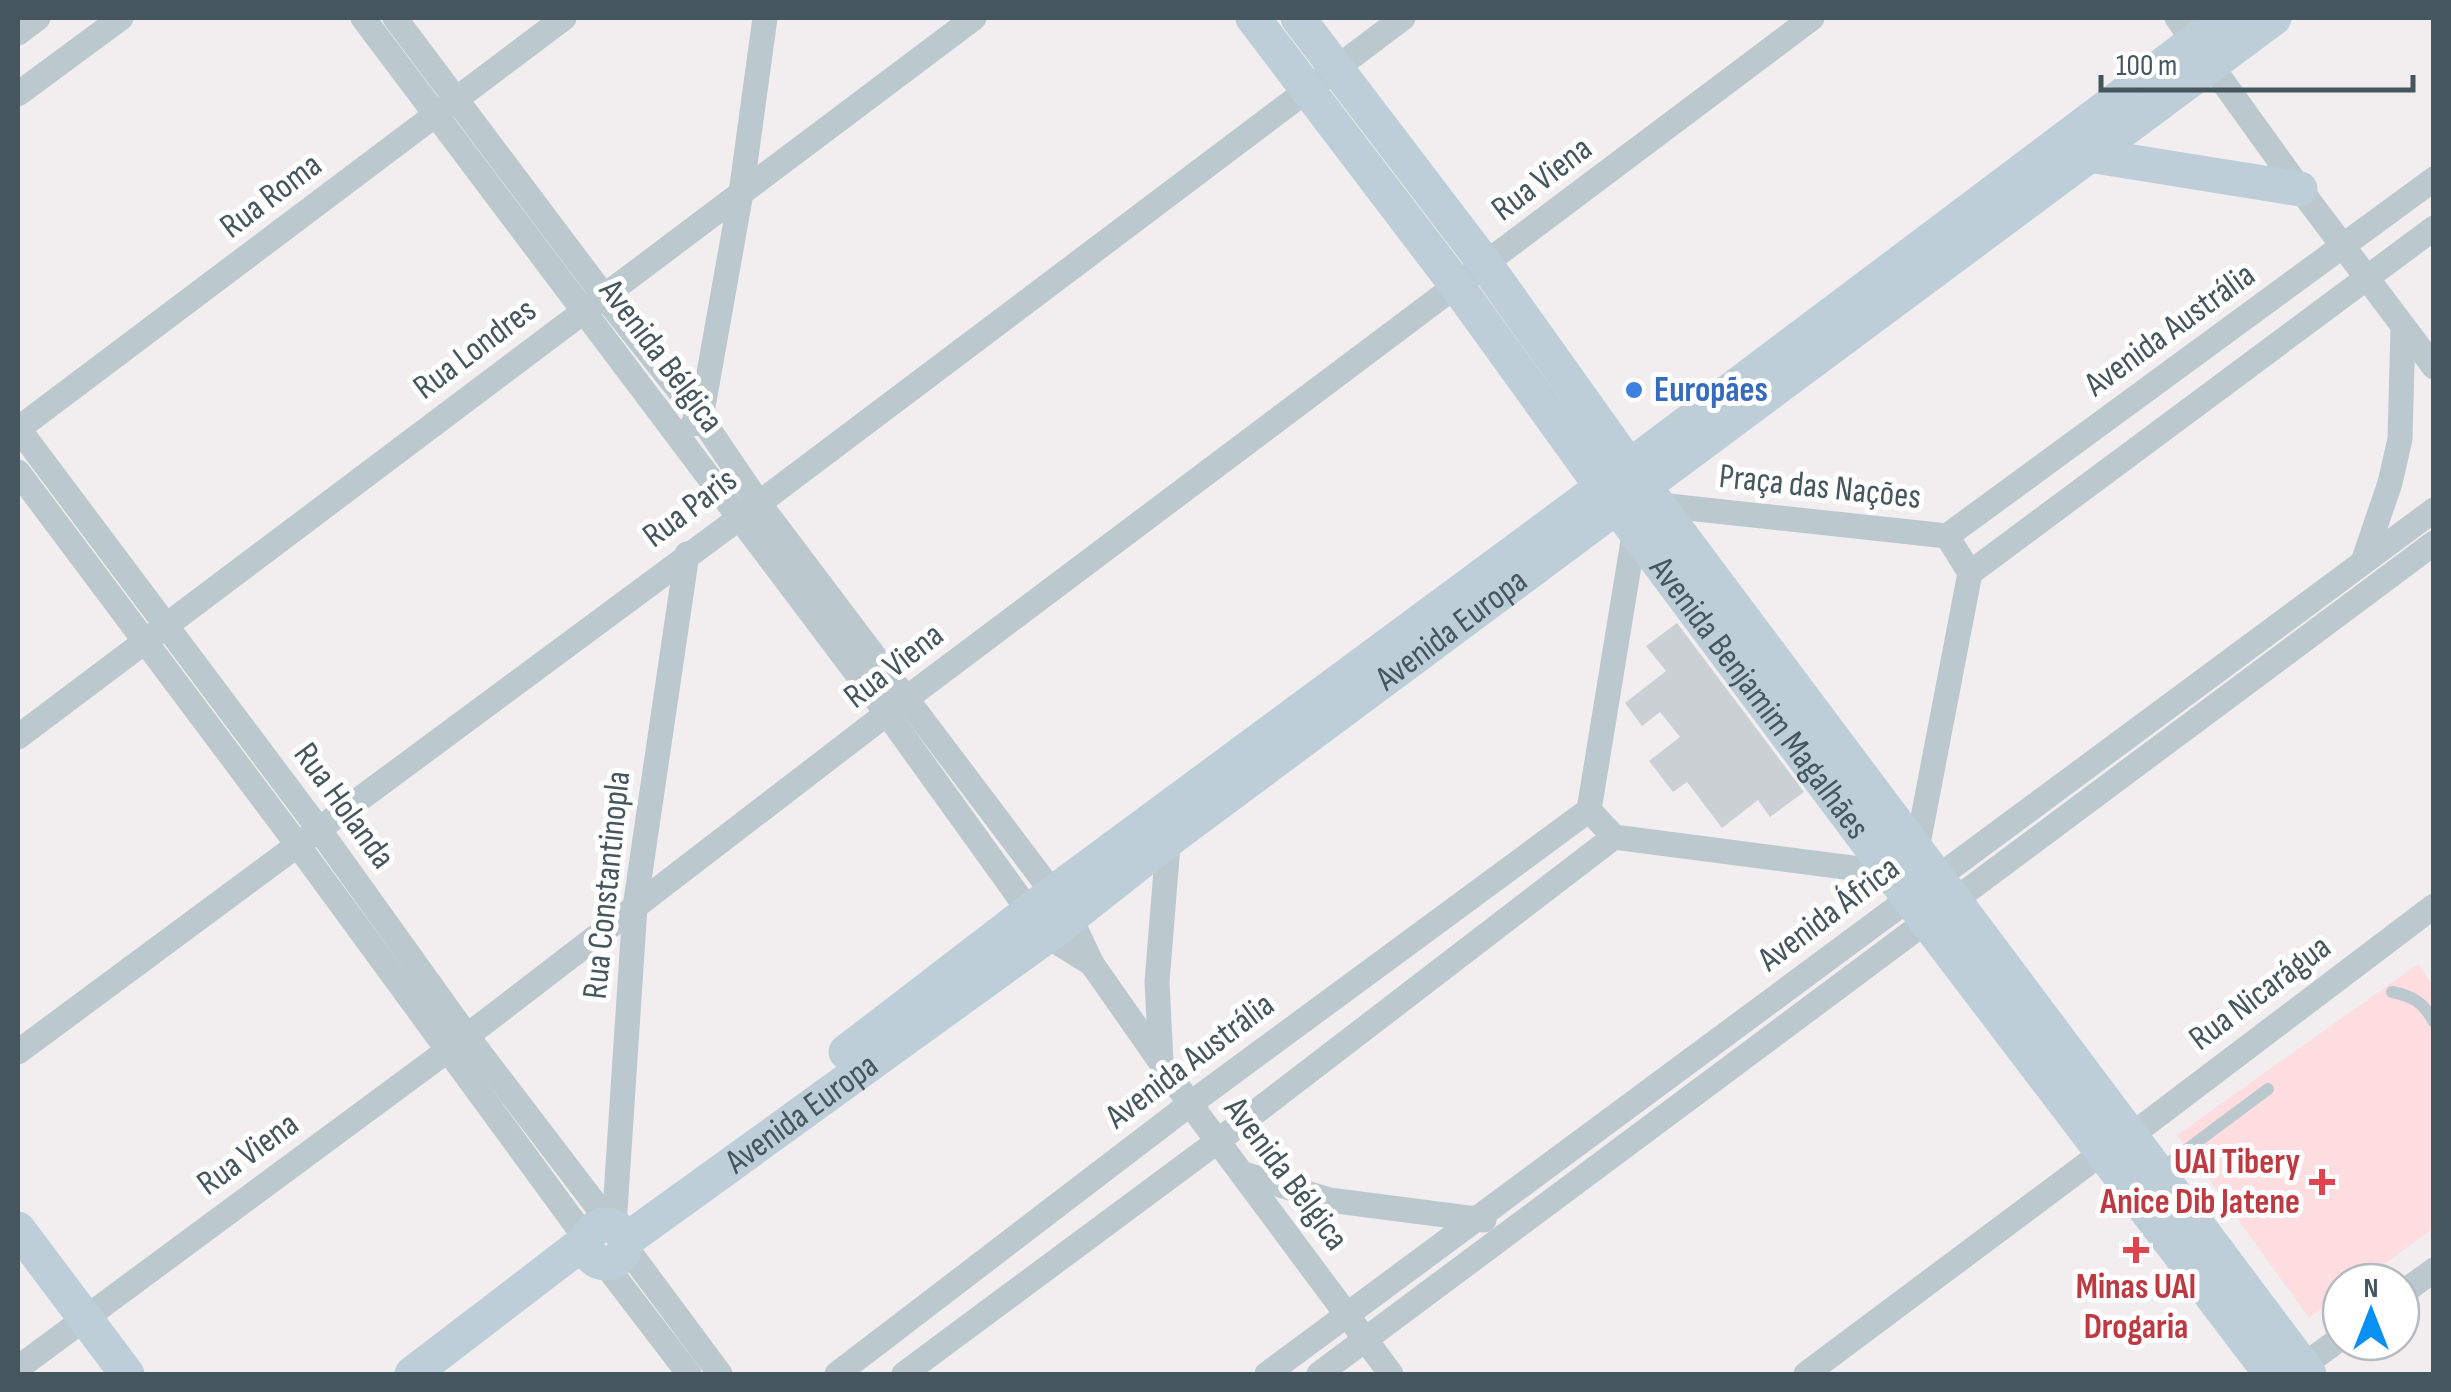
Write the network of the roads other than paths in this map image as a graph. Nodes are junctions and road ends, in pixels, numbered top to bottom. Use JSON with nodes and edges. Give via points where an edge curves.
{"nodes":[{"id":1,"x":38,"y":18,"type":"edge"},
{"id":2,"x":122,"y":18,"type":"edge"},
{"id":3,"x":564,"y":18,"type":"edge"},
{"id":4,"x":765,"y":18,"type":"edge"},
{"id":5,"x":974,"y":18,"type":"edge"},
{"id":6,"x":1253,"y":18,"type":"edge"},
{"id":7,"x":1298,"y":18,"type":"edge"},
{"id":8,"x":1403,"y":18,"type":"edge"},
{"id":9,"x":1812,"y":18,"type":"edge"},
{"id":10,"x":2225,"y":18,"type":"edge"},
{"id":11,"x":2274,"y":18,"type":"edge"},
{"id":12,"x":386,"y":21,"type":"edge"},
{"id":13,"x":18,"y":33,"type":"edge"},
{"id":14,"x":2194,"y":41,"type":"edge"},
{"id":15,"x":1322,"y":80,"type":"junction"},
{"id":16,"x":18,"y":94,"type":"edge"},
{"id":17,"x":447,"y":108,"type":"junction"},
{"id":18,"x":2090,"y":154,"type":"junction"},
{"id":19,"x":2434,"y":180,"type":"edge"},
{"id":20,"x":2300,"y":189,"type":"junction"},
{"id":21,"x":741,"y":194,"type":"junction"},
{"id":22,"x":2434,"y":228,"type":"edge"},
{"id":23,"x":2343,"y":246,"type":"junction"},
{"id":24,"x":1486,"y":265,"type":"junction"},
{"id":25,"x":2366,"y":278,"type":"junction"},
{"id":26,"x":1457,"y":286,"type":"junction"},
{"id":27,"x":594,"y":304,"type":"junction"},
{"id":28,"x":2403,"y":326,"type":"junction"},
{"id":29,"x":2434,"y":367,"type":"edge"},
{"id":30,"x":700,"y":418,"type":"junction"},
{"id":31,"x":18,"y":429,"type":"edge"},
{"id":32,"x":678,"y":436,"type":"junction"},
{"id":33,"x":18,"y":472,"type":"edge"},
{"id":34,"x":1631,"y":497,"type":"junction"},
{"id":35,"x":748,"y":510,"type":"junction"},
{"id":36,"x":2434,"y":510,"type":"edge"},
{"id":37,"x":1948,"y":536,"type":"junction"},
{"id":38,"x":2434,"y":542,"type":"edge"},
{"id":39,"x":688,"y":554,"type":"junction"},
{"id":40,"x":2363,"y":562,"type":"junction"},
{"id":41,"x":1970,"y":572,"type":"junction"},
{"id":42,"x":165,"y":624,"type":"junction"},
{"id":43,"x":144,"y":642,"type":"junction"},
{"id":44,"x":897,"y":707,"type":"junction"},
{"id":45,"x":18,"y":736,"type":"edge"},
{"id":46,"x":1176,"y":804,"type":"junction"},
{"id":47,"x":1589,"y":810,"type":"junction"},
{"id":48,"x":318,"y":828,"type":"junction"},
{"id":49,"x":1614,"y":837,"type":"junction"},
{"id":50,"x":1167,"y":840,"type":"junction"},
{"id":51,"x":297,"y":844,"type":"junction"},
{"id":52,"x":1923,"y":886,"type":"junction"},
{"id":53,"x":2434,"y":906,"type":"edge"},
{"id":54,"x":635,"y":907,"type":"junction"},
{"id":55,"x":1050,"y":914,"type":"junction"},
{"id":56,"x":2392,"y":992,"type":"dead end"},
{"id":57,"x":2434,"y":1022,"type":"edge"},
{"id":58,"x":458,"y":1043,"type":"junction"},
{"id":59,"x":18,"y":1052,"type":"edge"},
{"id":60,"x":1161,"y":1062,"type":"junction"},
{"id":61,"x":2268,"y":1089,"type":"dead end"},
{"id":62,"x":1636,"y":1102,"type":"junction"},
{"id":63,"x":1190,"y":1104,"type":"junction"},
{"id":64,"x":1654,"y":1125,"type":"junction"},
{"id":65,"x":1218,"y":1141,"type":"junction"},
{"id":66,"x":2116,"y":1145,"type":"junction"},
{"id":67,"x":2156,"y":1172,"type":"junction"},
{"id":68,"x":1244,"y":1174,"type":"junction"},
{"id":69,"x":1480,"y":1219,"type":"junction"},
{"id":70,"x":1522,"y":1223,"type":"junction"},
{"id":71,"x":18,"y":1229,"type":"edge"},
{"id":72,"x":608,"y":1241,"type":"junction"},
{"id":73,"x":18,"y":1266,"type":"edge"},
{"id":74,"x":1347,"y":1315,"type":"junction"},
{"id":75,"x":75,"y":1325,"type":"junction"},
{"id":76,"x":1365,"y":1340,"type":"junction"},
{"id":77,"x":2321,"y":1352,"type":"edge"},
{"id":78,"x":18,"y":1368,"type":"edge"},
{"id":79,"x":2294,"y":1372,"type":"edge"},
{"id":80,"x":97,"y":1374,"type":"edge"},
{"id":81,"x":127,"y":1374,"type":"edge"},
{"id":82,"x":412,"y":1374,"type":"edge"},
{"id":83,"x":452,"y":1374,"type":"edge"},
{"id":84,"x":690,"y":1374,"type":"edge"},
{"id":85,"x":720,"y":1374,"type":"edge"},
{"id":86,"x":837,"y":1374,"type":"edge"},
{"id":87,"x":904,"y":1374,"type":"edge"},
{"id":88,"x":1267,"y":1374,"type":"edge"},
{"id":89,"x":1319,"y":1374,"type":"edge"},
{"id":90,"x":1391,"y":1374,"type":"edge"},
{"id":91,"x":1806,"y":1374,"type":"edge"}],
"edges":[{"from":1,"to":13,"type":"street"},
{"from":2,"to":16,"type":"street"},
{"from":3,"to":17,"type":"street","name":"Rua Roma"},
{"from":4,"to":21,"type":"street"},
{"from":5,"to":21,"type":"street","name":"Rua Londres"},
{"from":6,"to":15,"type":"main road","name":"Avenida Benjamim Magalhães"},
{"from":7,"to":15,"type":"main road","name":"Avenida Benjamim Magalhães"},
{"from":8,"to":15,"type":"street","name":"Rua Paris"},
{"from":9,"to":24,"type":"street","name":"Rua Viena"},
{"from":10,"to":14,"type":"main road","name":"Avenida Europa"},
{"from":11,"to":14,"type":"main road","name":"Avenida Europa"},
{"from":12,"to":17,"type":"street","name":"Avenida Bélgica"},
{"from":14,"to":18,"type":"main road","name":"Avenida Europa"},
{"from":14,"to":20,"type":"street"},
{"from":14,"to":34,"type":"main road","name":"Avenida Europa"},
{"from":15,"to":24,"type":"main road","name":"Avenida Benjamim Magalhães"},
{"from":15,"to":26,"type":"main road","name":"Avenida Benjamim Magalhães"},
{"from":15,"to":35,"type":"street","name":"Rua Paris"},
{"from":17,"to":27,"type":"street","name":"Avenida Bélgica"},
{"from":17,"to":31,"type":"street","name":"Rua Roma"},
{"from":18,"to":20,"type":"main road"},
{"from":18,"to":34,"type":"main road","name":"Avenida Europa"},
{"from":19,"to":23,"type":"street","name":"Avenida Austrália"},
{"from":20,"to":23,"type":"street"},
{"from":21,"to":27,"type":"street","name":"Rua Londres"},
{"from":21,"to":30,"type":"street"},
{"from":22,"to":25,"type":"street"},
{"from":23,"to":25,"type":"street"},
{"from":23,"to":37,"type":"street","name":"Avenida Austrália"},
{"from":24,"to":26,"type":"street","name":"Rua Viena"},
{"from":24,"to":34,"type":"main road","name":"Avenida Benjamim Magalhães"},
{"from":25,"to":28,"type":"street"},
{"from":25,"to":41,"type":"street"},
{"from":26,"to":34,"type":"main road","name":"Avenida Benjamim Magalhães"},
{"from":26,"to":44,"type":"street","name":"Rua Viena"},
{"from":27,"to":30,"type":"street","name":"Avenida Bélgica"},
{"from":27,"to":32,"type":"street","name":"Avenida Bélgica"},
{"from":27,"to":42,"type":"street","name":"Rua Londres"},
{"from":28,"to":29,"type":"street"},
{"from":28,"to":40,"type":"street","via":[[2400,439]]},
{"from":30,"to":32,"type":"street"},
{"from":30,"to":35,"type":"street","name":"Avenida Bélgica"},
{"from":31,"to":42,"type":"street","name":"Rua Holanda"},
{"from":32,"to":35,"type":"street","name":"Avenida Bélgica"},
{"from":33,"to":43,"type":"street","name":"Rua Holanda"},
{"from":34,"to":37,"type":"street","name":"Praça das Nações"},
{"from":34,"to":46,"type":"main road","name":"Avenida Europa"},
{"from":34,"to":47,"type":"street"},
{"from":34,"to":50,"type":"main road","name":"Avenida Europa"},
{"from":34,"to":52,"type":"main road","name":"Avenida Benjamim Magalhães"},
{"from":35,"to":39,"type":"street","name":"Rua Paris"},
{"from":35,"to":44,"type":"street","name":"Avenida Bélgica"},
{"from":36,"to":40,"type":"street","name":"Avenida África"},
{"from":37,"to":41,"type":"street","name":"Praça das Nações"},
{"from":38,"to":52,"type":"street","name":"Avenida África"},
{"from":39,"to":48,"type":"street","name":"Rua Paris"},
{"from":39,"to":54,"type":"street","name":"Rua Constantinopla"},
{"from":40,"to":52,"type":"street","name":"Avenida África"},
{"from":41,"to":52,"type":"street"},
{"from":42,"to":43,"type":"street","name":"Rua Londres"},
{"from":42,"to":48,"type":"street","name":"Rua Holanda"},
{"from":43,"to":45,"type":"street","name":"Rua Londres"},
{"from":43,"to":51,"type":"street","name":"Rua Holanda"},
{"from":44,"to":54,"type":"street","name":"Rua Viena"},
{"from":44,"to":55,"type":"street","name":"Avenida Bélgica"},
{"from":46,"to":50,"type":"street"},
{"from":46,"to":55,"type":"main road","name":"Avenida Europa"},
{"from":47,"to":49,"type":"street"},
{"from":47,"to":63,"type":"street","name":"Avenida Austrália"},
{"from":48,"to":51,"type":"street","name":"Rua Paris"},
{"from":48,"to":58,"type":"street","name":"Rua Holanda"},
{"from":49,"to":52,"type":"street"},
{"from":49,"to":65,"type":"street"},
{"from":50,"to":55,"type":"main road","name":"Avenida Europa"},
{"from":50,"to":60,"type":"street","via":[[1157,982]]},
{"from":51,"to":58,"type":"street","name":"Rua Holanda"},
{"from":51,"to":59,"type":"street","name":"Rua Paris"},
{"from":52,"to":62,"type":"street","name":"Avenida África"},
{"from":52,"to":64,"type":"street","name":"Avenida África"},
{"from":52,"to":66,"type":"main road","name":"Avenida Benjamim Magalhães"},
{"from":53,"to":66,"type":"street","name":"Rua Nicarágua"},
{"from":54,"to":58,"type":"street","name":"Rua Viena"},
{"from":54,"to":72,"type":"street","name":"Rua Constantinopla"},
{"from":55,"to":60,"type":"street","name":"Avenida Bélgica"},
{"from":55,"to":72,"type":"main road","name":"Avenida Europa"},
{"from":56,"to":57,"type":"lane","via":[[2410,995]]},
{"from":58,"to":72,"type":"street","name":"Rua Holanda"},
{"from":58,"to":75,"type":"street","name":"Rua Viena"},
{"from":60,"to":63,"type":"street","name":"Avenida Bélgica"},
{"from":61,"to":67,"type":"lane"},
{"from":62,"to":64,"type":"street"},
{"from":62,"to":69,"type":"street","name":"Avenida África"},
{"from":63,"to":65,"type":"street","name":"Avenida Bélgica"},
{"from":63,"to":86,"type":"street","name":"Avenida Austrália"},
{"from":64,"to":70,"type":"street","name":"Avenida África"},
{"from":65,"to":68,"type":"street","name":"Avenida Bélgica"},
{"from":65,"to":87,"type":"street"},
{"from":66,"to":67,"type":"main road","name":"Avenida Benjamim Magalhães"},
{"from":66,"to":79,"type":"main road","name":"Avenida Benjamim Magalhães"},
{"from":66,"to":91,"type":"street","name":"Rua Nicarágua"},
{"from":67,"to":79,"type":"main road","name":"Avenida Benjamim Magalhães"},
{"from":68,"to":69,"type":"street","via":[[1329,1200]]},
{"from":68,"to":74,"type":"street","name":"Avenida Bélgica"},
{"from":69,"to":70,"type":"street"},
{"from":69,"to":74,"type":"street","name":"Avenida África"},
{"from":70,"to":76,"type":"street","name":"Avenida África"},
{"from":71,"to":75,"type":"main road"},
{"from":72,"to":82,"type":"main road","name":"Avenida Europa"},
{"from":72,"to":83,"type":"main road","name":"Avenida Europa"},
{"from":72,"to":84,"type":"street","name":"Rua Holanda"},
{"from":72,"to":85,"type":"street","name":"Rua Holanda"},
{"from":73,"to":75,"type":"main road"},
{"from":74,"to":76,"type":"street","name":"Avenida Bélgica"},
{"from":74,"to":88,"type":"street","name":"Avenida África"},
{"from":75,"to":78,"type":"street","name":"Rua Viena"},
{"from":75,"to":80,"type":"main road"},
{"from":75,"to":81,"type":"main road"},
{"from":76,"to":89,"type":"street","name":"Avenida África"},
{"from":76,"to":90,"type":"street","name":"Avenida Bélgica"},
{"from":77,"to":79,"type":"street"}]}
